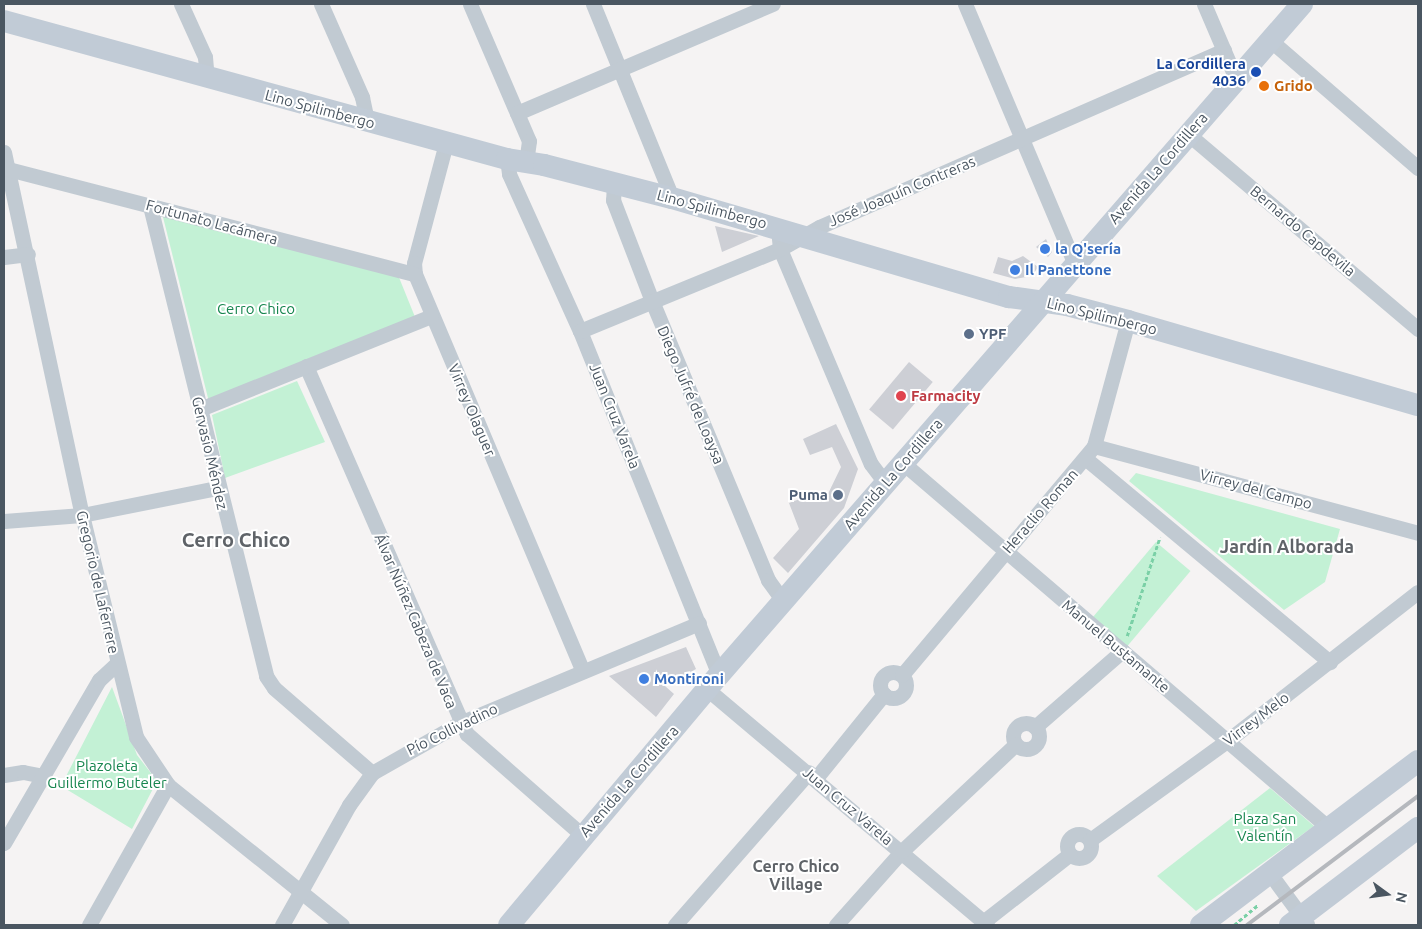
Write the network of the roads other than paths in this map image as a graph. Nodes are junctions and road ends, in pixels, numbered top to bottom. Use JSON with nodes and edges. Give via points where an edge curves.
{"nodes":[{"id":1,"x":182,"y":4,"type":"edge"},
{"id":2,"x":320,"y":4,"type":"edge"},
{"id":3,"x":470,"y":4,"type":"edge"},
{"id":4,"x":593,"y":4,"type":"edge"},
{"id":5,"x":773,"y":4,"type":"edge"},
{"id":6,"x":965,"y":4,"type":"edge"},
{"id":7,"x":1204,"y":4,"type":"edge"},
{"id":8,"x":1302,"y":4,"type":"edge"},
{"id":9,"x":4,"y":21,"type":"edge"},
{"id":10,"x":1270,"y":40,"type":"junction"},
{"id":11,"x":1224,"y":50,"type":"junction"},
{"id":12,"x":621,"y":71,"type":"junction"},
{"id":13,"x":207,"y":78,"type":"junction"},
{"id":14,"x":1236,"y":79,"type":"junction"},
{"id":15,"x":517,"y":113,"type":"junction"},
{"id":16,"x":367,"y":121,"type":"junction"},
{"id":17,"x":1188,"y":134,"type":"junction"},
{"id":18,"x":1023,"y":140,"type":"junction"},
{"id":19,"x":446,"y":143,"type":"junction"},
{"id":20,"x":4,"y":152,"type":"edge"},
{"id":21,"x":516,"y":160,"type":"junction"},
{"id":22,"x":1418,"y":168,"type":"edge"},
{"id":23,"x":8,"y":169,"type":"junction"},
{"id":24,"x":614,"y":183,"type":"junction"},
{"id":25,"x":672,"y":198,"type":"junction"},
{"id":26,"x":150,"y":206,"type":"junction"},
{"id":27,"x":804,"y":236,"type":"junction"},
{"id":28,"x":779,"y":239,"type":"junction"},
{"id":29,"x":28,"y":254,"type":"junction"},
{"id":30,"x":4,"y":257,"type":"edge"},
{"id":31,"x":1075,"y":264,"type":"junction"},
{"id":32,"x":415,"y":274,"type":"junction"},
{"id":33,"x":652,"y":301,"type":"junction"},
{"id":34,"x":1041,"y":301,"type":"junction"},
{"id":35,"x":432,"y":316,"type":"junction"},
{"id":36,"x":1128,"y":321,"type":"junction"},
{"id":37,"x":1418,"y":329,"type":"edge"},
{"id":38,"x":580,"y":331,"type":"junction"},
{"id":39,"x":306,"y":366,"type":"junction"},
{"id":40,"x":1418,"y":405,"type":"edge"},
{"id":41,"x":200,"y":409,"type":"junction"},
{"id":42,"x":1094,"y":446,"type":"junction"},
{"id":43,"x":1085,"y":458,"type":"junction"},
{"id":44,"x":902,"y":463,"type":"junction"},
{"id":45,"x":886,"y":484,"type":"junction"},
{"id":46,"x":217,"y":488,"type":"junction"},
{"id":47,"x":82,"y":515,"type":"junction"},
{"id":48,"x":4,"y":521,"type":"edge"},
{"id":49,"x":1418,"y":533,"type":"edge"},
{"id":50,"x":1004,"y":552,"type":"junction"},
{"id":51,"x":1418,"y":592,"type":"edge"},
{"id":52,"x":783,"y":601,"type":"junction"},
{"id":53,"x":699,"y":623,"type":"junction"},
{"id":54,"x":1122,"y":651,"type":"junction"},
{"id":55,"x":1330,"y":662,"type":"junction"},
{"id":56,"x":117,"y":663,"type":"junction"},
{"id":57,"x":583,"y":671,"type":"junction"},
{"id":58,"x":714,"y":682,"type":"junction"},
{"id":59,"x":460,"y":723,"type":"junction"},
{"id":60,"x":1227,"y":741,"type":"junction"},
{"id":61,"x":1418,"y":761,"type":"edge"},
{"id":62,"x":372,"y":773,"type":"junction"},
{"id":63,"x":4,"y":774,"type":"edge"},
{"id":64,"x":812,"y":775,"type":"junction"},
{"id":65,"x":43,"y":776,"type":"junction"},
{"id":66,"x":168,"y":785,"type":"junction"},
{"id":67,"x":1418,"y":828,"type":"edge"},
{"id":68,"x":1330,"y":829,"type":"junction"},
{"id":69,"x":582,"y":835,"type":"junction"},
{"id":70,"x":4,"y":843,"type":"edge"},
{"id":71,"x":902,"y":851,"type":"junction"},
{"id":72,"x":1270,"y":875,"type":"junction"},
{"id":73,"x":300,"y":892,"type":"junction"},
{"id":74,"x":1299,"y":922,"type":"edge"},
{"id":75,"x":514,"y":923,"type":"edge"},
{"id":76,"x":984,"y":923,"type":"edge"},
{"id":77,"x":89,"y":925,"type":"edge"},
{"id":78,"x":282,"y":925,"type":"edge"},
{"id":79,"x":342,"y":925,"type":"edge"},
{"id":80,"x":675,"y":925,"type":"edge"},
{"id":81,"x":836,"y":925,"type":"edge"},
{"id":82,"x":1201,"y":925,"type":"edge"}],
"edges":[{"from":1,"to":13,"type":"street","via":[[205,57]]},
{"from":2,"to":16,"type":"street","via":[[362,97]]},
{"from":3,"to":15,"type":"street","name":"Juan Cruz Varela"},
{"from":4,"to":12,"type":"street"},
{"from":5,"to":12,"type":"street"},
{"from":6,"to":18,"type":"street"},
{"from":7,"to":11,"type":"street"},
{"from":8,"to":10,"type":"main road","name":"Avenida La Cordillera"},
{"from":9,"to":13,"type":"main road","name":"Lino Spilimbergo"},
{"from":10,"to":14,"type":"main road","name":"Avenida La Cordillera"},
{"from":10,"to":22,"type":"street"},
{"from":11,"to":14,"type":"street"},
{"from":11,"to":18,"type":"street","name":"José Joaquín Contreras"},
{"from":12,"to":15,"type":"street"},
{"from":12,"to":25,"type":"street"},
{"from":13,"to":16,"type":"main road","name":"Lino Spilimbergo"},
{"from":14,"to":17,"type":"main road","name":"Avenida La Cordillera"},
{"from":15,"to":21,"type":"street","name":"Juan Cruz Varela","via":[[530,147]]},
{"from":16,"to":19,"type":"main road","name":"Lino Spilimbergo"},
{"from":17,"to":31,"type":"main road","name":"Avenida La Cordillera"},
{"from":17,"to":37,"type":"street","name":"Bernardo Capdevila"},
{"from":18,"to":27,"type":"street","name":"José Joaquín Contreras"},
{"from":18,"to":31,"type":"street"},
{"from":19,"to":21,"type":"main road","name":"Lino Spilimbergo"},
{"from":19,"to":32,"type":"street","name":"Virrey Olaguer","via":[[414,263]]},
{"from":20,"to":23,"type":"street","name":"Gregorio de Laferrere"},
{"from":21,"to":24,"type":"main road","name":"Lino Spilimbergo"},
{"from":21,"to":38,"type":"street","name":"Juan Cruz Varela","via":[[509,174]]},
{"from":23,"to":26,"type":"street","name":"Fortunato Lacámera"},
{"from":23,"to":29,"type":"street","name":"Gregorio de Laferrere"},
{"from":24,"to":25,"type":"main road","name":"Lino Spilimbergo"},
{"from":24,"to":33,"type":"street","name":"Diego Jufré de Loaysa","via":[[614,200]]},
{"from":25,"to":28,"type":"main road","name":"Lino Spilimbergo"},
{"from":26,"to":32,"type":"street","name":"Fortunato Lacámera"},
{"from":26,"to":41,"type":"street","name":"Gervasio Méndez"},
{"from":27,"to":28,"type":"main road","name":"Lino Spilimbergo"},
{"from":27,"to":34,"type":"main road","name":"Lino Spilimbergo","via":[[1009,297]]},
{"from":28,"to":33,"type":"street"},
{"from":28,"to":45,"type":"street","via":[[871,464]]},
{"from":29,"to":30,"type":"street"},
{"from":29,"to":47,"type":"street","name":"Gregorio de Laferrere"},
{"from":31,"to":34,"type":"main road","name":"Avenida La Cordillera"},
{"from":32,"to":35,"type":"street","name":"Virrey Olaguer"},
{"from":33,"to":38,"type":"street"},
{"from":33,"to":52,"type":"street","name":"Diego Jufré de Loaysa","via":[[768,580]]},
{"from":34,"to":36,"type":"main road","name":"Lino Spilimbergo"},
{"from":34,"to":44,"type":"main road","name":"Avenida La Cordillera"},
{"from":35,"to":39,"type":"street"},
{"from":35,"to":57,"type":"street","name":"Virrey Olaguer"},
{"from":36,"to":40,"type":"main road","name":"Lino Spilimbergo"},
{"from":36,"to":42,"type":"street","name":"Heraclio Roman"},
{"from":38,"to":53,"type":"street","name":"Juan Cruz Varela"},
{"from":39,"to":41,"type":"street"},
{"from":39,"to":59,"type":"street","name":"Álvar Núñez Cabeza de Vaca"},
{"from":41,"to":46,"type":"street","name":"Gervasio Méndez"},
{"from":42,"to":43,"type":"street","name":"Heraclio Roman"},
{"from":42,"to":49,"type":"street","name":"Virrey del Campo"},
{"from":43,"to":50,"type":"street","name":"Heraclio Roman"},
{"from":43,"to":55,"type":"street"},
{"from":44,"to":45,"type":"main road","name":"Avenida La Cordillera"},
{"from":44,"to":50,"type":"street","name":"Manuel Bustamante"},
{"from":45,"to":52,"type":"main road","name":"Avenida La Cordillera"},
{"from":46,"to":47,"type":"street"},
{"from":46,"to":62,"type":"street","name":"Gervasio Méndez","via":[[266,676],[274,688]]},
{"from":47,"to":48,"type":"street"},
{"from":47,"to":56,"type":"street","name":"Gregorio de Laferrere"},
{"from":50,"to":54,"type":"street","name":"Manuel Bustamante"},
{"from":50,"to":64,"type":"street","name":"Heraclio Roman","via":[[902,675],[906,682],[903,694],[896,698],[884,694]]},
{"from":51,"to":55,"type":"street","name":"Virrey Melo"},
{"from":52,"to":58,"type":"main road","name":"Avenida La Cordillera"},
{"from":53,"to":57,"type":"street","name":"Pío Collivadino"},
{"from":53,"to":58,"type":"street","name":"Juan Cruz Varela"},
{"from":54,"to":60,"type":"street","name":"Manuel Bustamante"},
{"from":54,"to":71,"type":"street","via":[[1035,727],[1023,723],[1016,727],[1013,736],[1016,744]]},
{"from":55,"to":60,"type":"street","name":"Virrey Melo"},
{"from":56,"to":65,"type":"street","via":[[99,680]]},
{"from":56,"to":66,"type":"street","name":"Gregorio de Laferrere","via":[[136,737]]},
{"from":57,"to":59,"type":"street","name":"Pío Collivadino"},
{"from":58,"to":64,"type":"street","name":"Juan Cruz Varela"},
{"from":58,"to":69,"type":"main road","name":"Avenida La Cordillera"},
{"from":59,"to":62,"type":"street","name":"Pío Collivadino"},
{"from":59,"to":69,"type":"street","name":"Álvar Núñez Cabeza de Vaca","via":[[473,740]]},
{"from":60,"to":68,"type":"street","name":"Manuel Bustamante"},
{"from":60,"to":76,"type":"street","name":"Virrey Melo","via":[[1090,840],[1090,851],[1084,857],[1070,854]]},
{"from":61,"to":68,"type":"main road"},
{"from":62,"to":73,"type":"street","name":"Pío Collivadino"},
{"from":63,"to":65,"type":"street","via":[[23,772]]},
{"from":64,"to":71,"type":"street","name":"Juan Cruz Varela"},
{"from":64,"to":80,"type":"street","name":"Heraclio Roman"},
{"from":65,"to":70,"type":"street"},
{"from":66,"to":73,"type":"street","name":"Gregorio de Laferrere"},
{"from":66,"to":77,"type":"street"},
{"from":67,"to":74,"type":"main road"},
{"from":68,"to":72,"type":"main road"},
{"from":69,"to":75,"type":"main road","name":"Avenida La Cordillera"},
{"from":71,"to":76,"type":"street","name":"Juan Cruz Varela"},
{"from":71,"to":81,"type":"street"},
{"from":72,"to":74,"type":"street"},
{"from":72,"to":82,"type":"main road"},
{"from":73,"to":78,"type":"street","name":"Pío Collivadino"},
{"from":73,"to":79,"type":"street","name":"Gregorio de Laferrere"}]}
